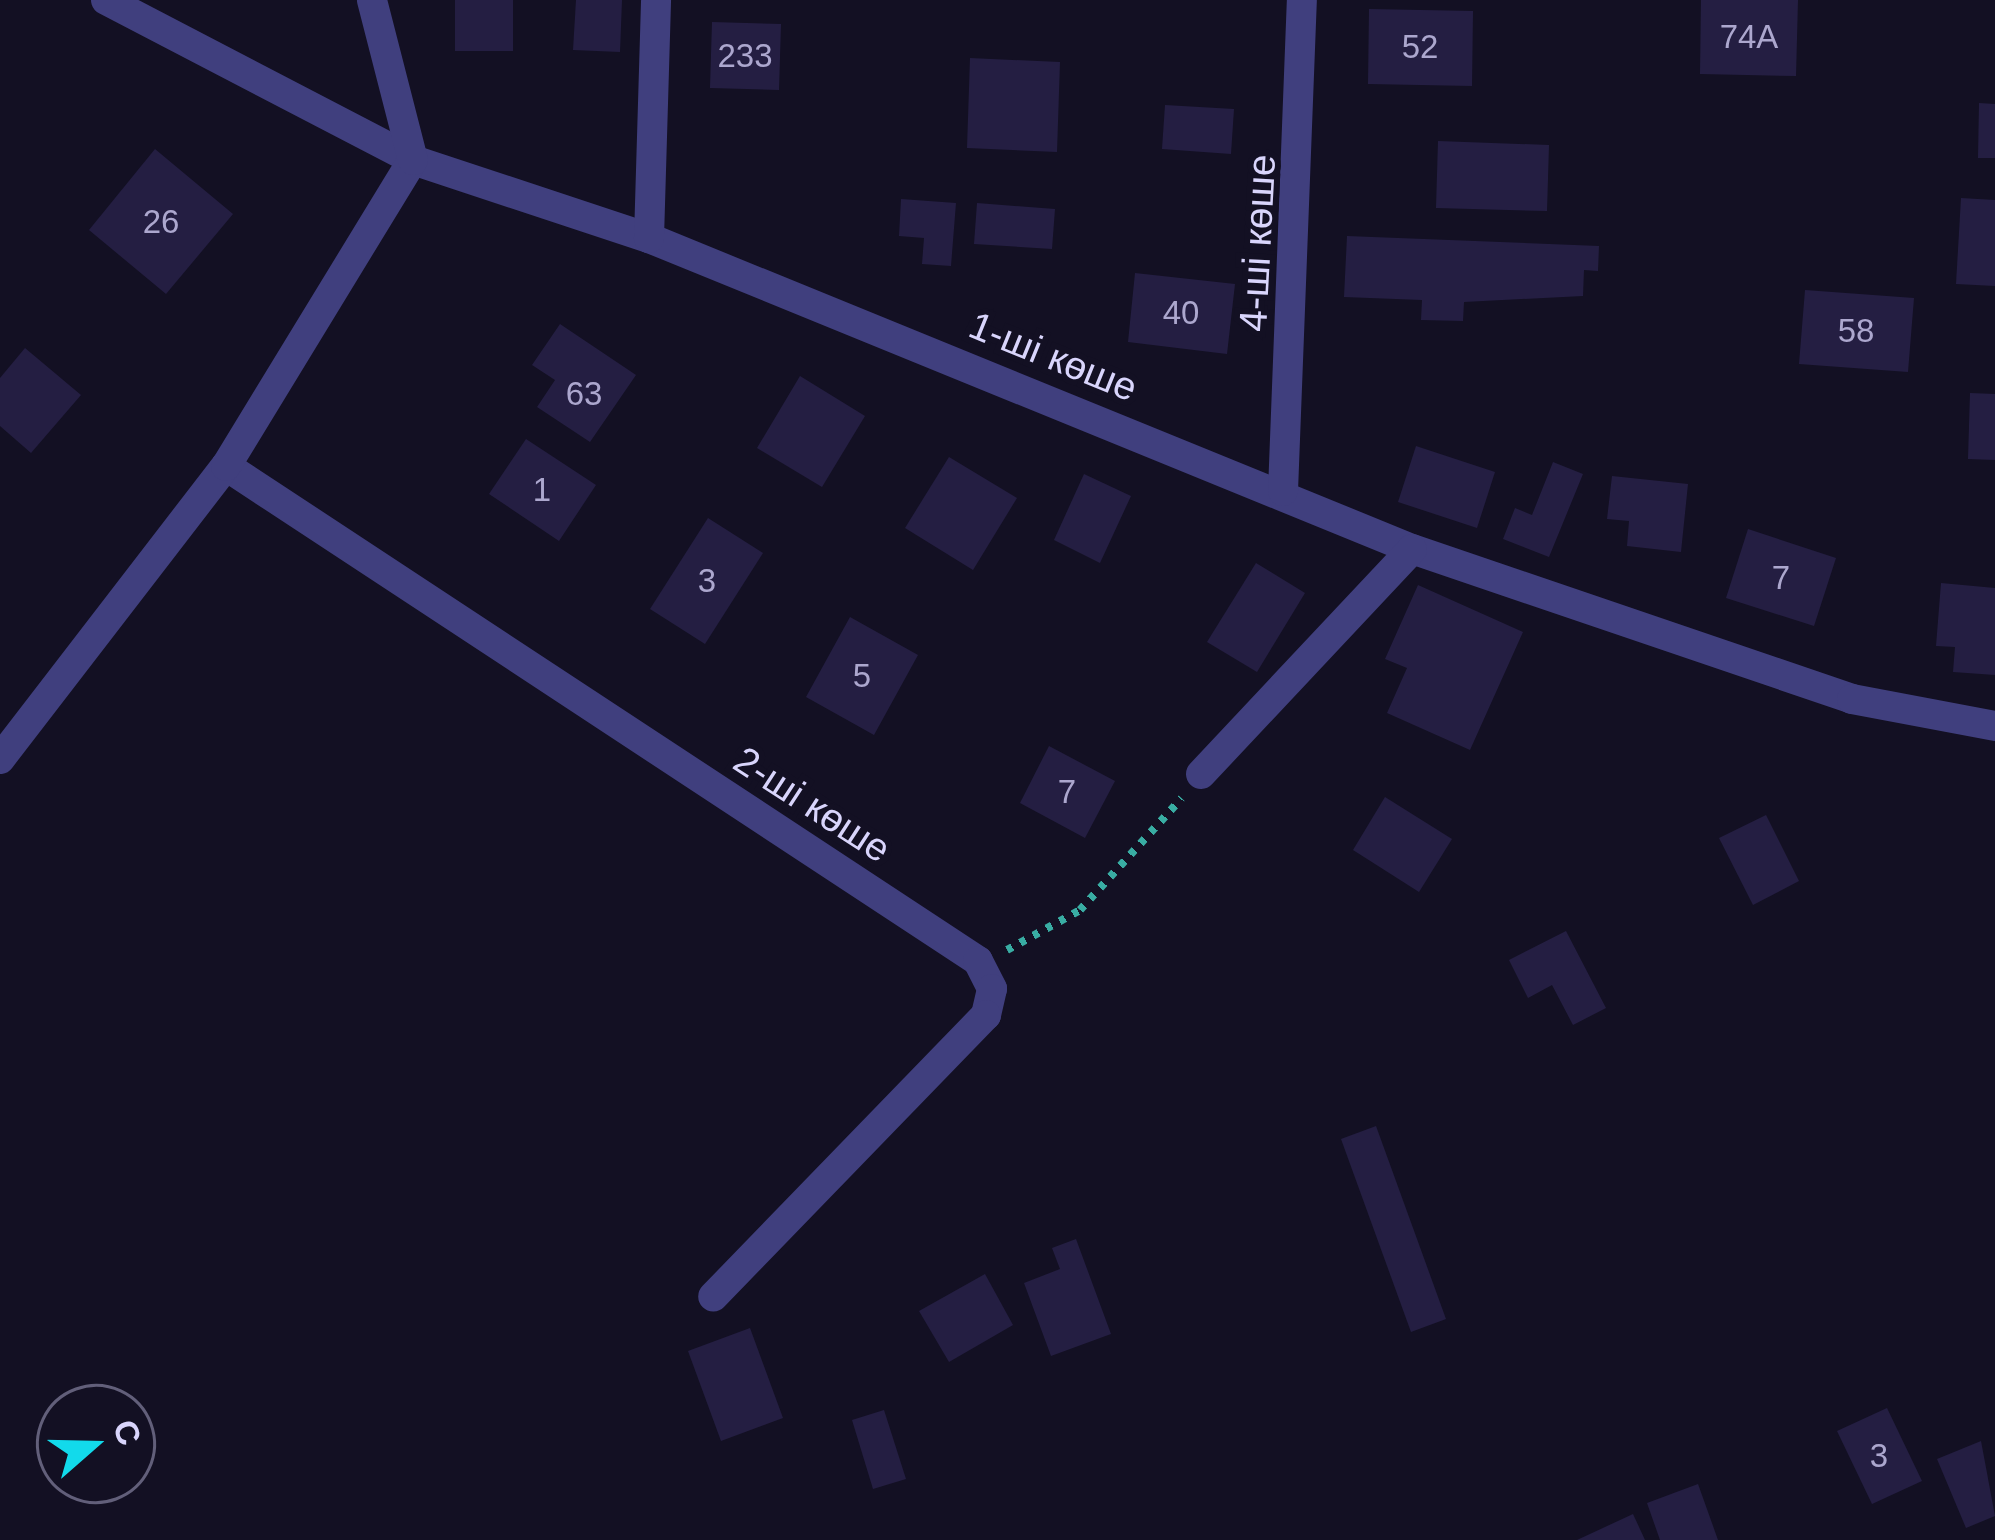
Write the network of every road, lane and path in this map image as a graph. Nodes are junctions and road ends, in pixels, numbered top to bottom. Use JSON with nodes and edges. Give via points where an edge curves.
{"nodes":[{"id":1,"x":106,"y":0,"type":"edge"},
{"id":2,"x":372,"y":0,"type":"edge"},
{"id":3,"x":656,"y":0,"type":"edge"},
{"id":4,"x":1302,"y":0,"type":"edge"},
{"id":5,"x":412,"y":160,"type":"junction"},
{"id":6,"x":649,"y":238,"type":"junction"},
{"id":7,"x":226,"y":466,"type":"junction"},
{"id":8,"x":1283,"y":491,"type":"junction"},
{"id":9,"x":1412,"y":550,"type":"junction"},
{"id":10,"x":1995,"y":726,"type":"edge"},
{"id":11,"x":0,"y":759,"type":"edge"},
{"id":12,"x":1201,"y":774,"type":"joint"},
{"id":13,"x":978,"y":961,"type":"junction"},
{"id":14,"x":713,"y":1297,"type":"dead end"}],
"edges":[{"from":1,"to":5,"type":"street","name":"1-ші көше"},
{"from":2,"to":5,"type":"street"},
{"from":3,"to":6,"type":"street"},
{"from":4,"to":8,"type":"street","name":"4-шi көше"},
{"from":5,"to":6,"type":"street","name":"1-ші көше"},
{"from":5,"to":7,"type":"street"},
{"from":6,"to":8,"type":"street","name":"1-ші көше"},
{"from":7,"to":11,"type":"street"},
{"from":7,"to":13,"type":"street","name":"2-ші көше"},
{"from":8,"to":9,"type":"street","name":"1-ші көше"},
{"from":9,"to":10,"type":"street","name":"1-ші көше","via":[[1852,699]]},
{"from":9,"to":12,"type":"street"},
{"from":12,"to":13,"type":"path","via":[[1080,910]]},
{"from":13,"to":14,"type":"street","via":[[992,989],[986,1015]]}]}
